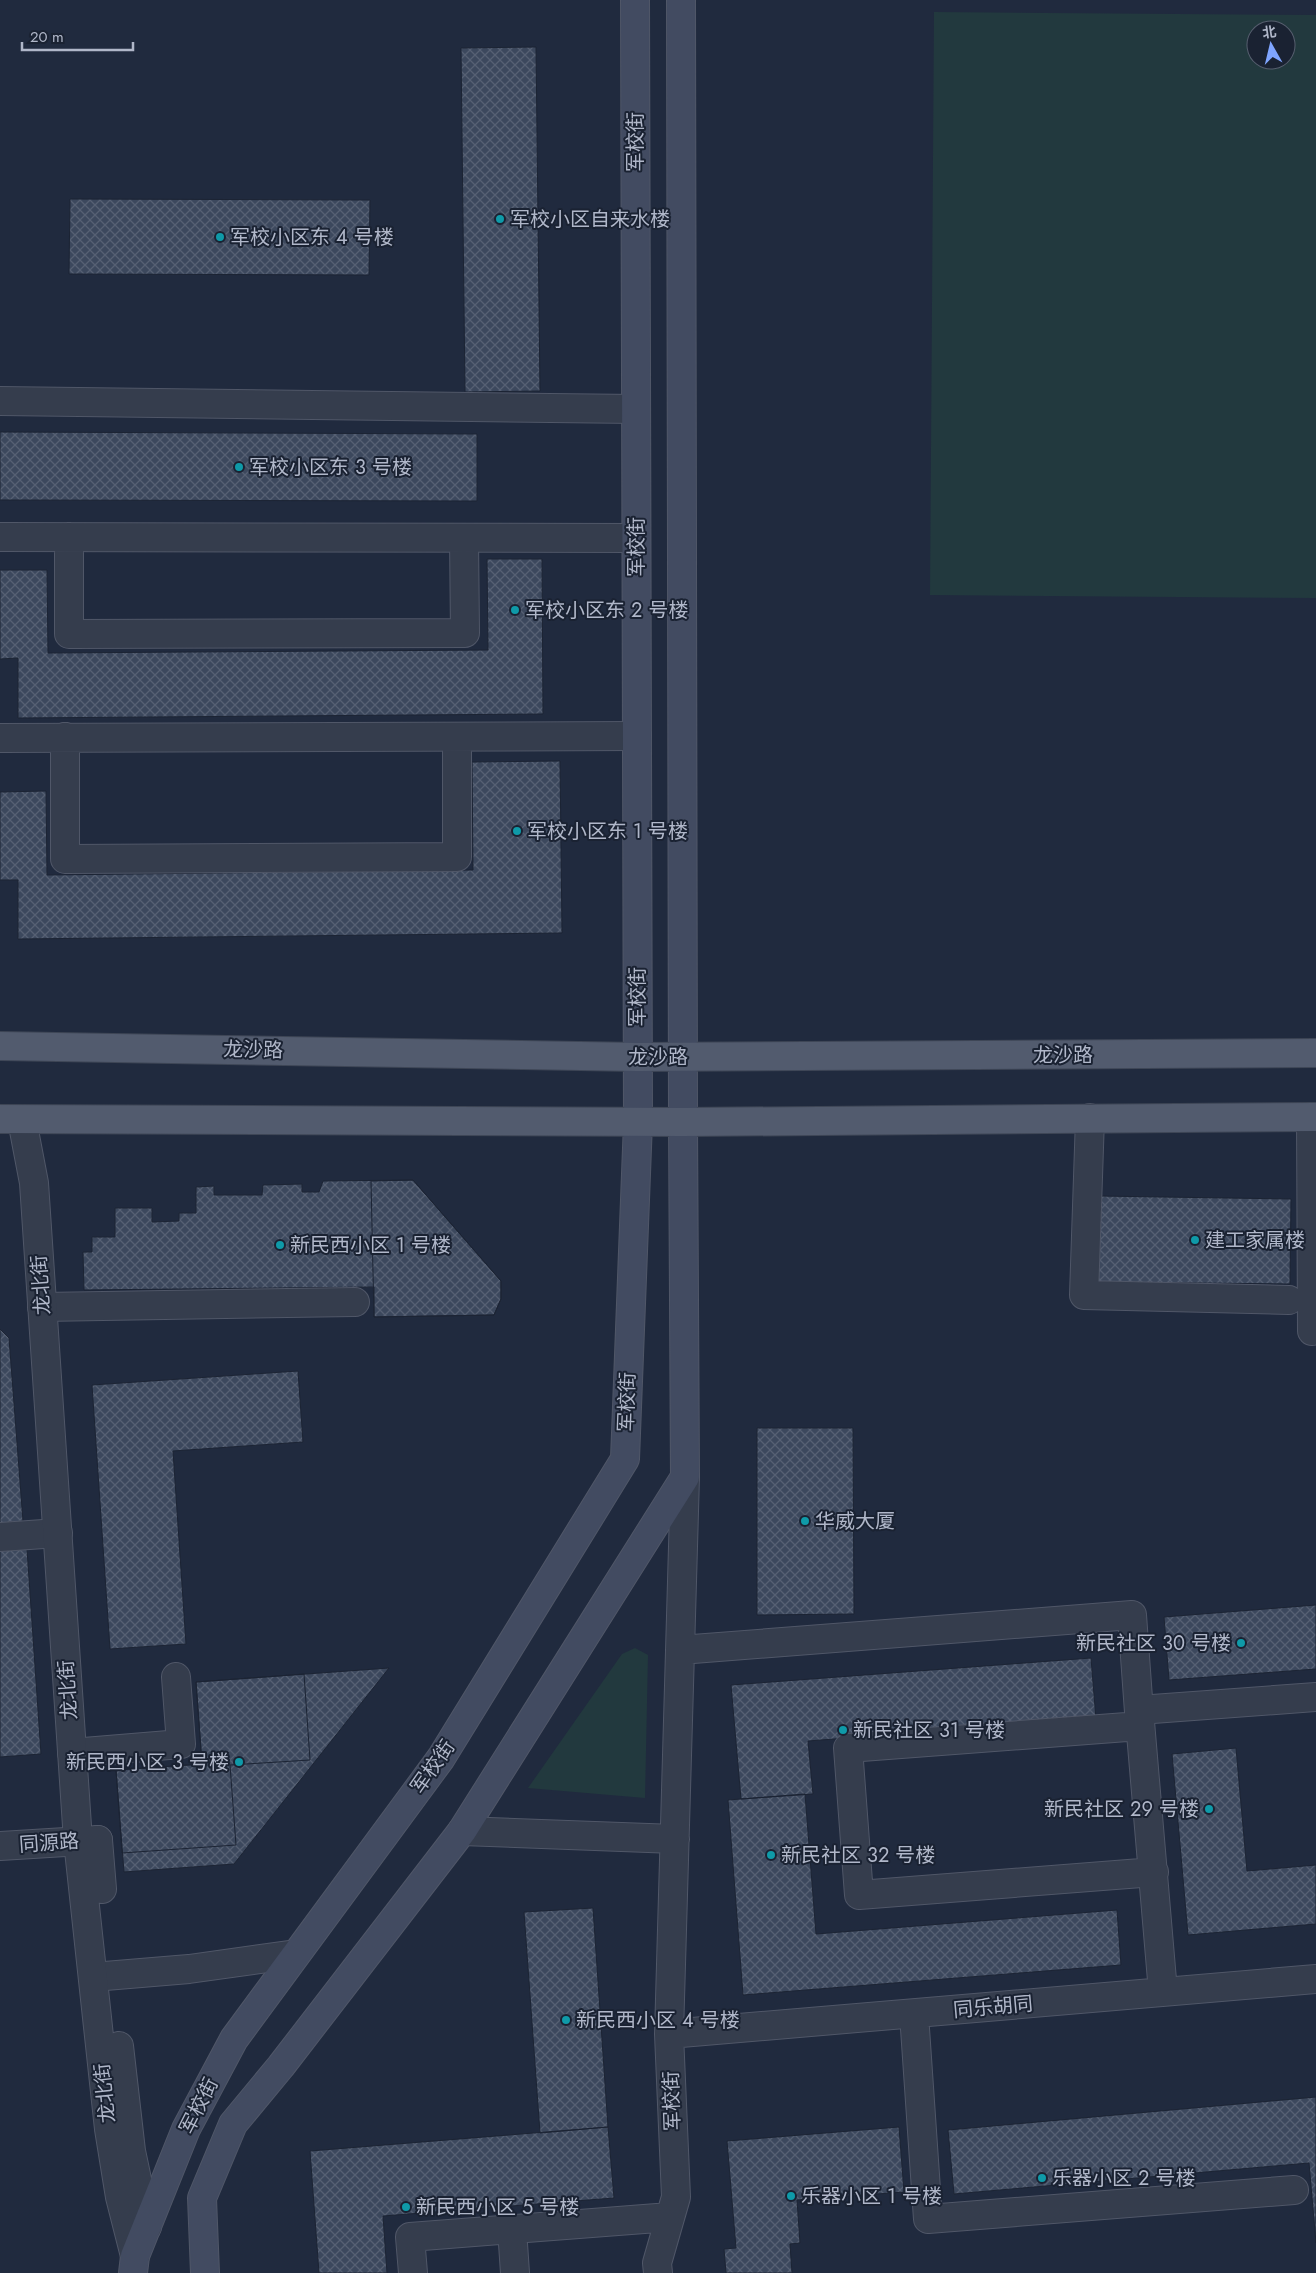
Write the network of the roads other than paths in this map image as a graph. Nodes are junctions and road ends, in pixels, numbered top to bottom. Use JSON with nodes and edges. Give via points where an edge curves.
{"nodes":[{"id":1,"x":635,"y":0,"type":"edge"},
{"id":2,"x":681,"y":0,"type":"edge"},
{"id":3,"x":0,"y":401,"type":"edge"},
{"id":4,"x":636,"y":409,"type":"junction"},
{"id":5,"x":0,"y":537,"type":"edge"},
{"id":6,"x":69,"y":537,"type":"junction"},
{"id":7,"x":464,"y":538,"type":"junction"},
{"id":8,"x":636,"y":538,"type":"junction"},
{"id":9,"x":637,"y":736,"type":"junction"},
{"id":10,"x":65,"y":737,"type":"junction"},
{"id":11,"x":457,"y":737,"type":"junction"},
{"id":12,"x":0,"y":738,"type":"edge"},
{"id":13,"x":0,"y":1046,"type":"edge"},
{"id":14,"x":1316,"y":1053,"type":"edge"},
{"id":15,"x":637,"y":1057,"type":"junction"},
{"id":16,"x":683,"y":1057,"type":"junction"},
{"id":17,"x":1314,"y":1117,"type":"edge"},
{"id":18,"x":1090,"y":1118,"type":"junction"},
{"id":19,"x":11,"y":1120,"type":"edge"},
{"id":20,"x":638,"y":1122,"type":"junction"},
{"id":21,"x":682,"y":1122,"type":"junction"},
{"id":22,"x":1290,"y":1300,"type":"dead end"},
{"id":23,"x":355,"y":1302,"type":"dead end"},
{"id":24,"x":42,"y":1307,"type":"junction"},
{"id":25,"x":1312,"y":1331,"type":"dead end"},
{"id":26,"x":685,"y":1477,"type":"junction"},
{"id":27,"x":58,"y":1534,"type":"junction"},
{"id":28,"x":0,"y":1537,"type":"edge"},
{"id":29,"x":680,"y":1650,"type":"junction"},
{"id":30,"x":176,"y":1677,"type":"dead end"},
{"id":31,"x":1316,"y":1697,"type":"edge"},
{"id":32,"x":1139,"y":1710,"type":"junction"},
{"id":33,"x":72,"y":1753,"type":"junction"},
{"id":34,"x":462,"y":1831,"type":"junction"},
{"id":35,"x":675,"y":1839,"type":"junction"},
{"id":36,"x":88,"y":1840,"type":"junction"},
{"id":37,"x":0,"y":1846,"type":"edge"},
{"id":38,"x":1154,"y":1872,"type":"junction"},
{"id":39,"x":296,"y":1954,"type":"junction"},
{"id":40,"x":102,"y":1976,"type":"junction"},
{"id":41,"x":1316,"y":1979,"type":"edge"},
{"id":42,"x":1163,"y":1992,"type":"junction"},
{"id":43,"x":914,"y":2014,"type":"junction"},
{"id":44,"x":669,"y":2034,"type":"junction"},
{"id":45,"x":1294,"y":2190,"type":"dead end"},
{"id":46,"x":670,"y":2217,"type":"junction"},
{"id":47,"x":147,"y":2227,"type":"junction"},
{"id":48,"x":512,"y":2229,"type":"junction"},
{"id":49,"x":134,"y":2265,"type":"edge"},
{"id":50,"x":205,"y":2273,"type":"edge"},
{"id":51,"x":413,"y":2273,"type":"edge"},
{"id":52,"x":516,"y":2273,"type":"edge"},
{"id":53,"x":658,"y":2273,"type":"edge"}],
"edges":[{"from":1,"to":4,"type":"main road","name":"军校街"},
{"from":2,"to":16,"type":"main road","name":"军校街"},
{"from":3,"to":4,"type":"street"},
{"from":4,"to":8,"type":"main road","name":"军校街"},
{"from":5,"to":6,"type":"street"},
{"from":6,"to":7,"type":"street"},
{"from":6,"to":7,"type":"street","via":[[69,634],[465,633]]},
{"from":7,"to":8,"type":"street"},
{"from":8,"to":9,"type":"main road","name":"军校街"},
{"from":9,"to":11,"type":"street"},
{"from":9,"to":15,"type":"main road","name":"军校街"},
{"from":10,"to":11,"type":"street"},
{"from":10,"to":11,"type":"street","via":[[65,859],[457,857]]},
{"from":10,"to":12,"type":"street"},
{"from":13,"to":15,"type":"main road","name":"龙沙路"},
{"from":14,"to":16,"type":"main road","name":"龙沙路"},
{"from":15,"to":16,"type":"main road","name":"龙沙路"},
{"from":15,"to":20,"type":"main road","name":"军校街"},
{"from":16,"to":21,"type":"main road","name":"军校街"},
{"from":17,"to":18,"type":"main road"},
{"from":17,"to":25,"type":"street"},
{"from":18,"to":21,"type":"main road"},
{"from":18,"to":22,"type":"street","via":[[1084,1295]]},
{"from":19,"to":20,"type":"main road"},
{"from":19,"to":24,"type":"street","name":"龙北街","via":[[34,1183]]},
{"from":20,"to":21,"type":"main road"},
{"from":20,"to":39,"type":"main road","name":"军校街","via":[[624,1459],[441,1758]]},
{"from":21,"to":26,"type":"main road","name":"军校街"},
{"from":23,"to":24,"type":"street"},
{"from":24,"to":27,"type":"street","name":"龙北街"},
{"from":26,"to":29,"type":"street","name":"军校街"},
{"from":26,"to":34,"type":"main road"},
{"from":27,"to":28,"type":"street"},
{"from":27,"to":33,"type":"street","name":"龙北街"},
{"from":29,"to":32,"type":"street","via":[[1132,1615]]},
{"from":29,"to":35,"type":"street","name":"军校街"},
{"from":30,"to":33,"type":"street","via":[[181,1744]]},
{"from":31,"to":32,"type":"street"},
{"from":32,"to":38,"type":"street"},
{"from":32,"to":38,"type":"street","via":[[1140,1726],[848,1748],[860,1894]]},
{"from":33,"to":36,"type":"street","name":"龙北街"},
{"from":34,"to":35,"type":"street"},
{"from":34,"to":50,"type":"main road","via":[[233,2124],[202,2198]]},
{"from":35,"to":44,"type":"street","name":"军校街"},
{"from":36,"to":37,"type":"street","name":"同源路"},
{"from":36,"to":40,"type":"street","name":"龙北街"},
{"from":38,"to":42,"type":"street"},
{"from":39,"to":40,"type":"street","via":[[189,1969]]},
{"from":39,"to":47,"type":"main road","name":"军校街","via":[[234,2039],[186,2129]]},
{"from":40,"to":47,"type":"street","name":"龙北街"},
{"from":40,"to":49,"type":"street","name":"龙北街","via":[[109,2129]]},
{"from":41,"to":42,"type":"street","name":"同乐胡同"},
{"from":42,"to":43,"type":"street","name":"同乐胡同"},
{"from":43,"to":44,"type":"street","name":"同乐胡同"},
{"from":43,"to":45,"type":"street","via":[[928,2218]]},
{"from":44,"to":46,"type":"street","name":"军校街","via":[[676,2197]]},
{"from":46,"to":48,"type":"street"},
{"from":46,"to":53,"type":"street","name":"军校街","via":[[657,2263]]},
{"from":47,"to":49,"type":"main road","name":"军校街"},
{"from":48,"to":51,"type":"street","via":[[410,2237]]},
{"from":48,"to":52,"type":"street"}]}
